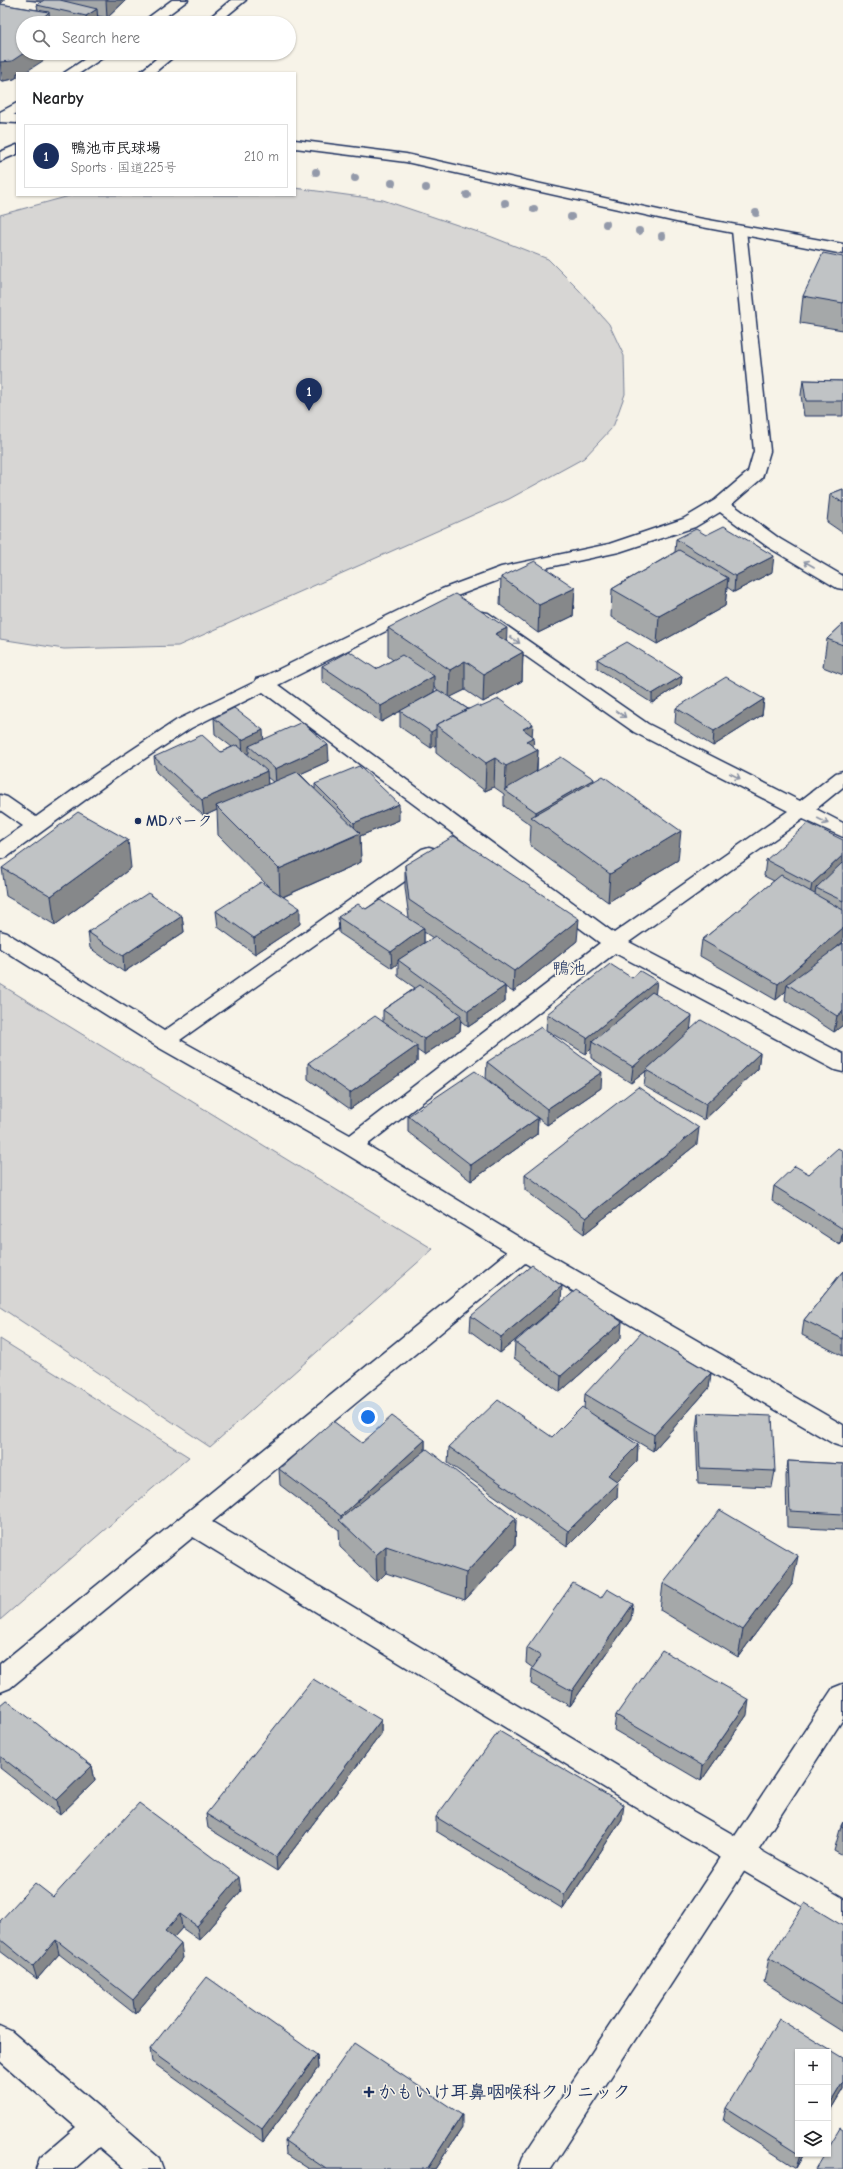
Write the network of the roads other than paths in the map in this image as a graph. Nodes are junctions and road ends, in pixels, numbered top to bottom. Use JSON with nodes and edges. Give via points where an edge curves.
{"nodes":[{"id":1,"x":181,"y":0,"type":"edge"},
{"id":2,"x":239,"y":0,"type":"edge"},
{"id":3,"x":158,"y":16,"type":"edge"},
{"id":4,"x":219,"y":16,"type":"edge"},
{"id":5,"x":92,"y":60,"type":"edge"},
{"id":6,"x":163,"y":60,"type":"edge"},
{"id":7,"x":73,"y":72,"type":"edge"},
{"id":8,"x":147,"y":72,"type":"edge"},
{"id":9,"x":16,"y":108,"type":"edge"},
{"id":10,"x":0,"y":118,"type":"edge"},
{"id":11,"x":16,"y":119,"type":"edge"},
{"id":12,"x":296,"y":144,"type":"edge"},
{"id":13,"x":16,"y":149,"type":"edge"},
{"id":14,"x":0,"y":157,"type":"edge"},
{"id":15,"x":739,"y":230,"type":"junction"},
{"id":16,"x":843,"y":249,"type":"edge"},
{"id":17,"x":721,"y":504,"type":"junction"},
{"id":18,"x":843,"y":584,"type":"edge"},
{"id":19,"x":448,"y":593,"type":"junction"},
{"id":20,"x":263,"y":683,"type":"junction"},
{"id":21,"x":843,"y":777,"type":"edge"},
{"id":22,"x":0,"y":801,"type":"edge"},
{"id":23,"x":802,"y":810,"type":"junction"},
{"id":24,"x":36,"y":826,"type":"junction"},
{"id":25,"x":463,"y":830,"type":"junction"},
{"id":26,"x":843,"y":831,"type":"edge"},
{"id":27,"x":0,"y":852,"type":"edge"},
{"id":28,"x":0,"y":938,"type":"edge"},
{"id":29,"x":614,"y":943,"type":"junction"},
{"id":30,"x":164,"y":1041,"type":"junction"},
{"id":31,"x":843,"y":1064,"type":"edge"},
{"id":32,"x":351,"y":1146,"type":"junction"},
{"id":33,"x":524,"y":1251,"type":"junction"},
{"id":34,"x":843,"y":1437,"type":"edge"},
{"id":35,"x":192,"y":1523,"type":"junction"},
{"id":36,"x":0,"y":1680,"type":"edge"},
{"id":37,"x":843,"y":1696,"type":"edge"},
{"id":38,"x":739,"y":1853,"type":"junction"},
{"id":39,"x":843,"y":1914,"type":"edge"},
{"id":40,"x":0,"y":2041,"type":"edge"},
{"id":41,"x":100,"y":2126,"type":"junction"},
{"id":42,"x":51,"y":2169,"type":"edge"},
{"id":43,"x":148,"y":2169,"type":"edge"},
{"id":44,"x":533,"y":2169,"type":"edge"}],
"edges":[{"from":1,"to":3,"type":"main road"},
{"from":2,"to":4,"type":"main road"},
{"from":5,"to":7,"type":"main road"},
{"from":6,"to":8,"type":"main road"},
{"from":9,"to":10,"type":"main road"},
{"from":10,"to":11,"type":"main road"},
{"from":12,"to":15,"type":"main road","via":[[406,158]]},
{"from":13,"to":14,"type":"main road"},
{"from":15,"to":16,"type":"main road"},
{"from":15,"to":17,"type":"main road","via":[[762,451],[756,474]]},
{"from":18,"to":17,"type":"main road","one_way":true,"via":[[774,543]]},
{"from":17,"to":19,"type":"main road","via":[[688,523],[613,548],[507,570]]},
{"from":19,"to":20,"type":"main road"},
{"from":19,"to":23,"type":"main road","one_way":true,"via":[[641,728]]},
{"from":20,"to":24,"type":"main road","via":[[184,724]]},
{"from":20,"to":25,"type":"main road"},
{"from":21,"to":23,"type":"main road"},
{"from":22,"to":24,"type":"main road"},
{"from":23,"to":26,"type":"main road","one_way":true},
{"from":23,"to":29,"type":"main road"},
{"from":24,"to":27,"type":"main road"},
{"from":25,"to":29,"type":"main road"},
{"from":25,"to":30,"type":"main road"},
{"from":28,"to":30,"type":"main road"},
{"from":29,"to":31,"type":"main road"},
{"from":29,"to":32,"type":"main road"},
{"from":30,"to":32,"type":"main road"},
{"from":32,"to":33,"type":"main road"},
{"from":33,"to":34,"type":"main road"},
{"from":33,"to":35,"type":"main road"},
{"from":35,"to":36,"type":"main road"},
{"from":35,"to":38,"type":"main road"},
{"from":37,"to":38,"type":"main road"},
{"from":38,"to":39,"type":"main road"},
{"from":38,"to":44,"type":"main road"},
{"from":40,"to":41,"type":"main road"},
{"from":41,"to":42,"type":"main road"},
{"from":41,"to":43,"type":"main road"}]}
